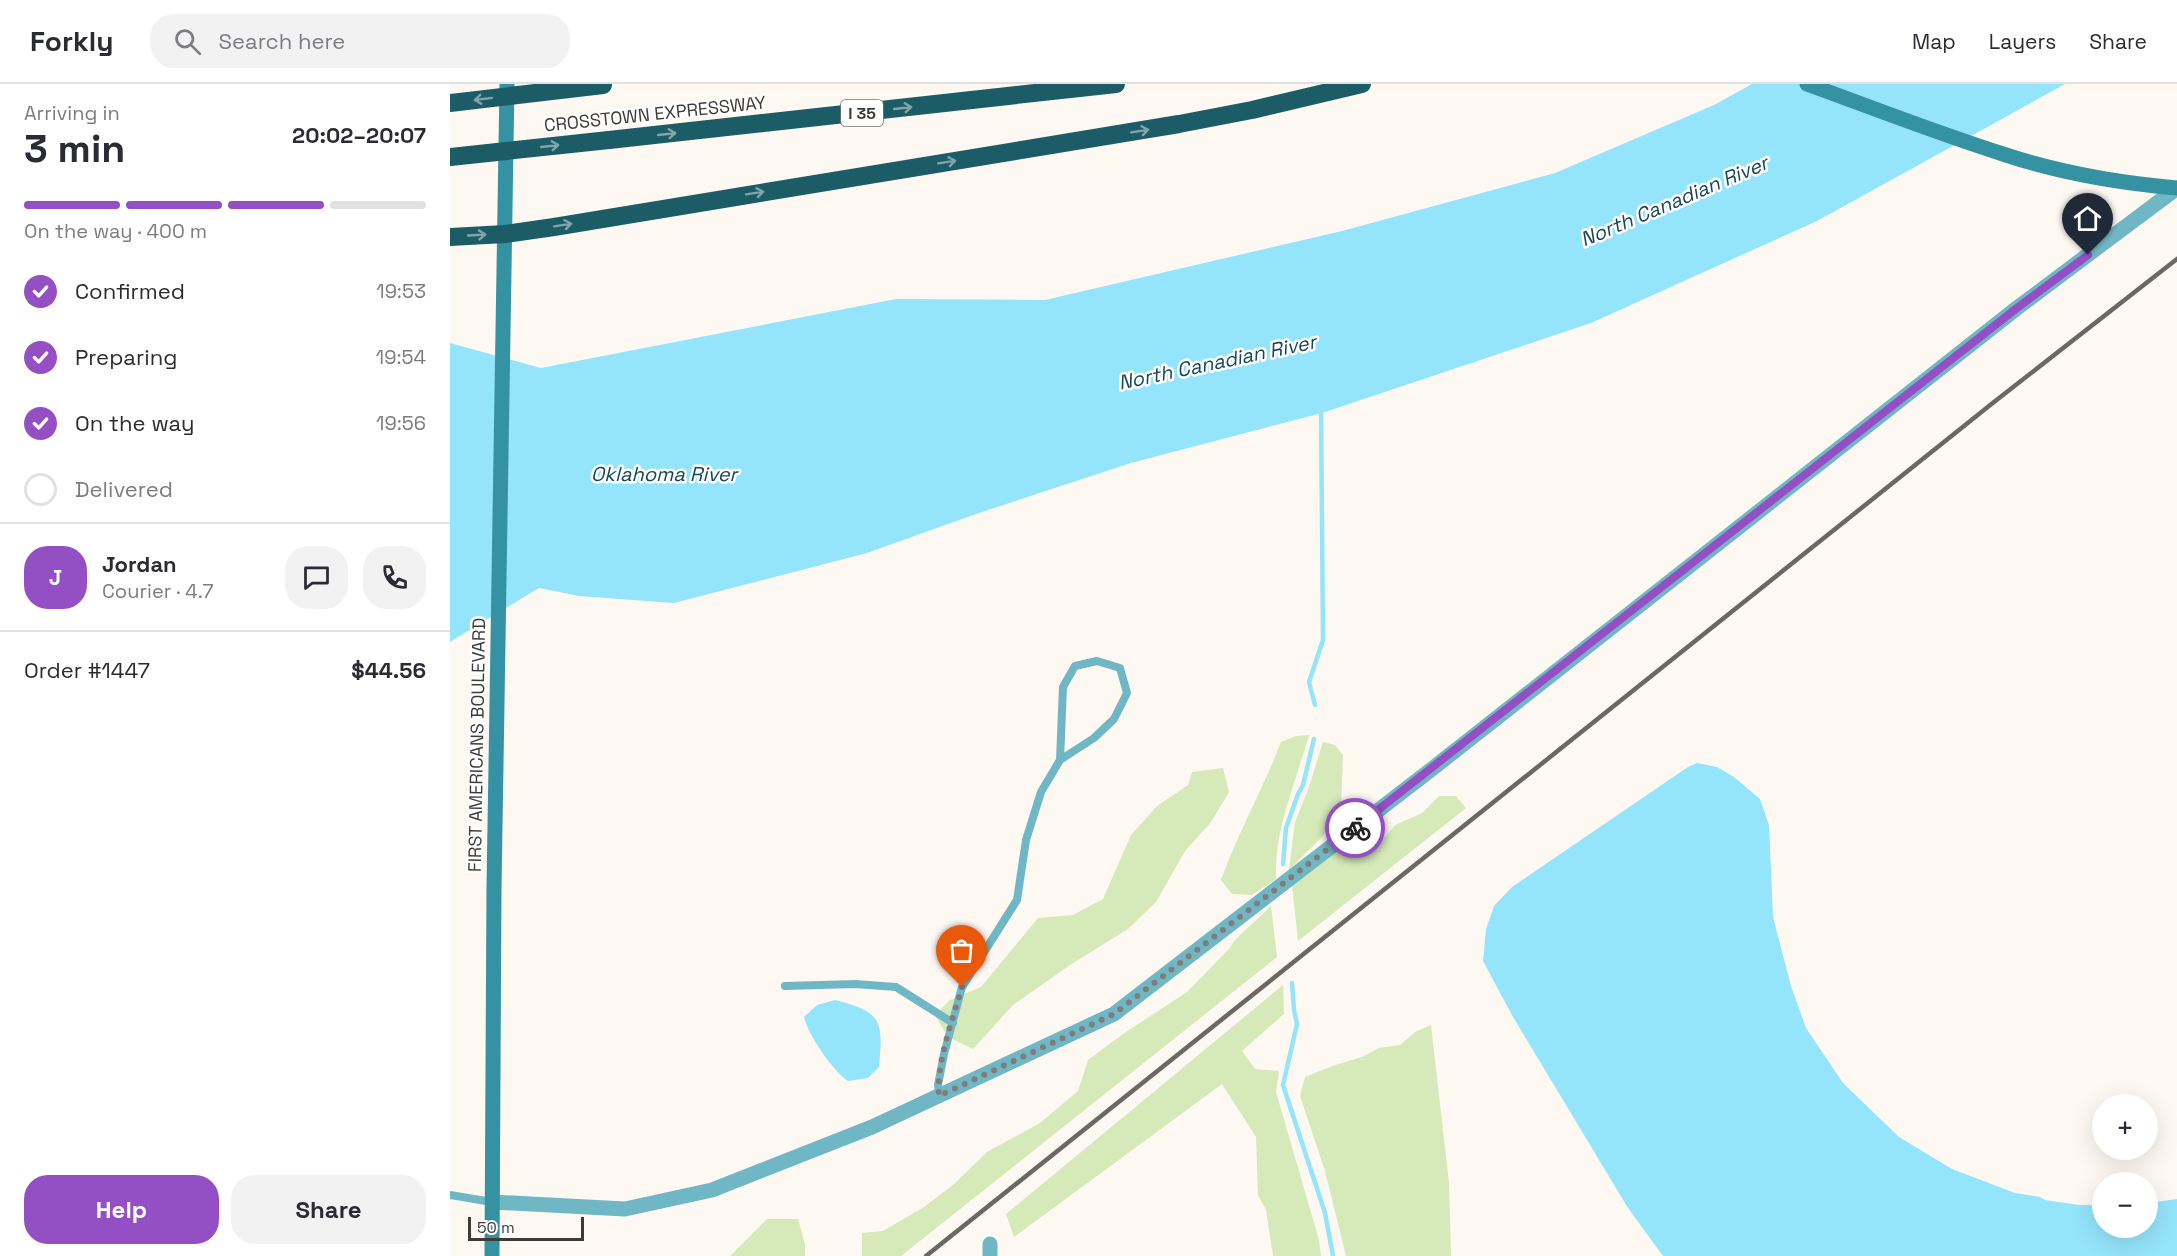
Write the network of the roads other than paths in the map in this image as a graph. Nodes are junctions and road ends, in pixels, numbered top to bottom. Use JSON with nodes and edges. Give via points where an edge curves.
{"nodes":[{"id":1,"x":507,"y":84,"type":"edge"},
{"id":2,"x":1116,"y":84,"type":"edge"},
{"id":3,"x":1362,"y":84,"type":"edge"},
{"id":4,"x":1807,"y":84,"type":"edge"},
{"id":5,"x":609,"y":85,"type":"edge"},
{"id":6,"x":450,"y":103,"type":"edge"},
{"id":7,"x":450,"y":157,"type":"edge"},
{"id":8,"x":2177,"y":188,"type":"edge"},
{"id":9,"x":505,"y":234,"type":"junction"},
{"id":10,"x":450,"y":237,"type":"edge"},
{"id":11,"x":1060,"y":760,"type":"junction"},
{"id":12,"x":785,"y":986,"type":"dead end"},
{"id":13,"x":953,"y":1023,"type":"junction"},
{"id":14,"x":939,"y":1096,"type":"junction"},
{"id":15,"x":450,"y":1195,"type":"edge"},
{"id":16,"x":492,"y":1202,"type":"junction"},
{"id":17,"x":492,"y":1256,"type":"edge"}],
"edges":[{"from":1,"to":9,"type":"main road","name":"FIRST AMERICANS BOULEVARD"},
{"from":7,"to":2,"type":"highway","name":"CROSSTOWN EXPRESSWAY","number":"I 35","one_way":true,"bridge":true},
{"from":9,"to":3,"type":"highway","one_way":true,"via":[[1179,124]]},
{"from":4,"to":8,"type":"main road","via":[[2007,156],[2135,184]]},
{"from":5,"to":6,"type":"highway","name":"CROSSTOWN EXPRESSWAY","one_way":true,"bridge":true},
{"from":8,"to":14,"type":"street","via":[[2017,308],[1114,1014]]},
{"from":10,"to":9,"type":"highway","one_way":true},
{"from":9,"to":16,"type":"main road","name":"FIRST AMERICANS BOULEVARD"},
{"from":11,"to":11,"type":"lane","via":[[1094,738],[1114,719],[1127,693],[1120,668],[1097,661],[1076,666],[1063,687]]},
{"from":11,"to":13,"type":"lane","via":[[1041,792],[1026,840],[1017,900],[962,987]]},
{"from":12,"to":13,"type":"lane","via":[[896,987]]},
{"from":13,"to":14,"type":"lane","via":[[938,1085]]},
{"from":14,"to":16,"type":"street","via":[[873,1127],[712,1190],[625,1209]]},
{"from":15,"to":16,"type":"lane"},
{"from":16,"to":17,"type":"main road","name":"FIRST AMERICANS BOULEVARD"}]}
